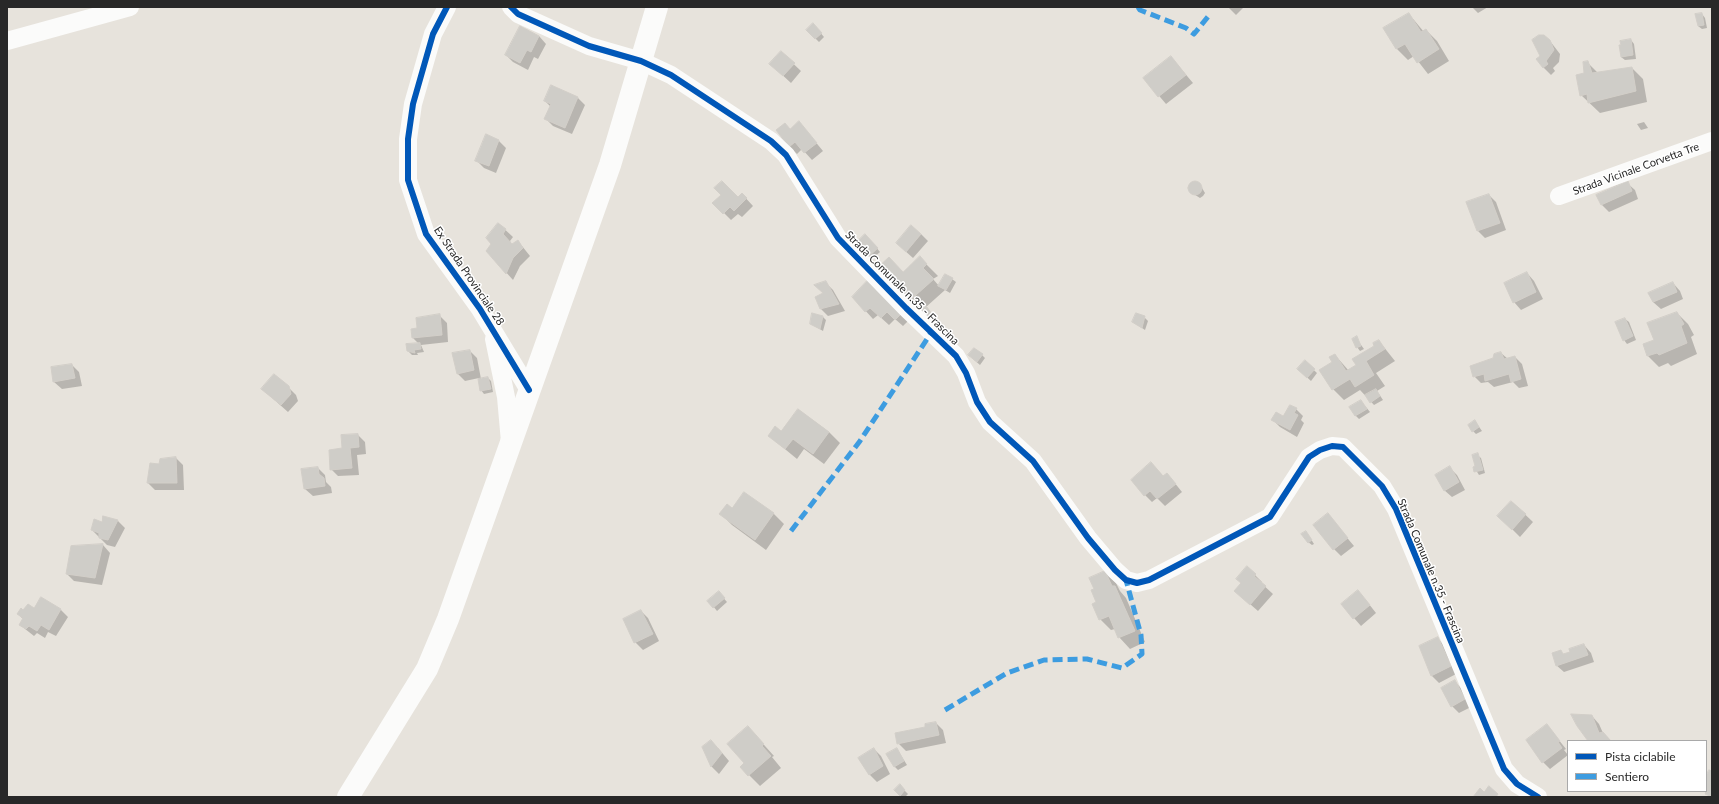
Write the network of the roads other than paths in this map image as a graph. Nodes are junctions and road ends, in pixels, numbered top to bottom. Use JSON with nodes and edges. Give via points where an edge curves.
{"nodes":[{"id":1,"x":130,"y":7,"type":"edge"},
{"id":2,"x":447,"y":7,"type":"edge"},
{"id":3,"x":511,"y":7,"type":"edge"},
{"id":4,"x":657,"y":7,"type":"edge"},
{"id":5,"x":7,"y":41,"type":"edge"},
{"id":6,"x":641,"y":61,"type":"junction"},
{"id":7,"x":1712,"y":141,"type":"edge"},
{"id":8,"x":1560,"y":196,"type":"dead end"},
{"id":9,"x":480,"y":309,"type":"junction"},
{"id":10,"x":529,"y":390,"type":"junction"},
{"id":11,"x":510,"y":442,"type":"junction"},
{"id":12,"x":348,"y":797,"type":"edge"},
{"id":13,"x":1538,"y":797,"type":"edge"}],
"edges":[{"from":1,"to":5,"type":"street"},
{"from":2,"to":9,"type":"street","name":"Ex Strada Provinciale 28","via":[[433,34],[413,104],[408,139],[408,180],[426,234]]},
{"from":3,"to":6,"type":"street","name":"Strada Comunale n.35 - Frascina","via":[[518,14],[589,46]]},
{"from":4,"to":6,"type":"main road"},
{"from":6,"to":10,"type":"main road","via":[[610,165]]},
{"from":6,"to":13,"type":"street","name":"Strada Comunale n.35 - Frascina","via":[[671,75],[733,115],[771,141],[786,155],[838,238],[956,356],[966,373],[977,402],[990,422],[1033,461],[1088,538],[1114,570],[1126,580],[1137,583],[1149,580],[1270,518],[1308,458],[1332,446],[1343,447],[1382,486],[1396,510],[1504,769],[1517,784]]},
{"from":7,"to":8,"type":"street","name":"Strada Vicinale Corvetta Tre"},
{"from":9,"to":10,"type":"street","name":"Ex Strada Provinciale 28"},
{"from":9,"to":11,"type":"street","name":"Ex Strada Provinciale 28","via":[[496,345],[506,397]]},
{"from":10,"to":11,"type":"main road"},
{"from":11,"to":12,"type":"main road","via":[[448,619],[426,669]]}]}
